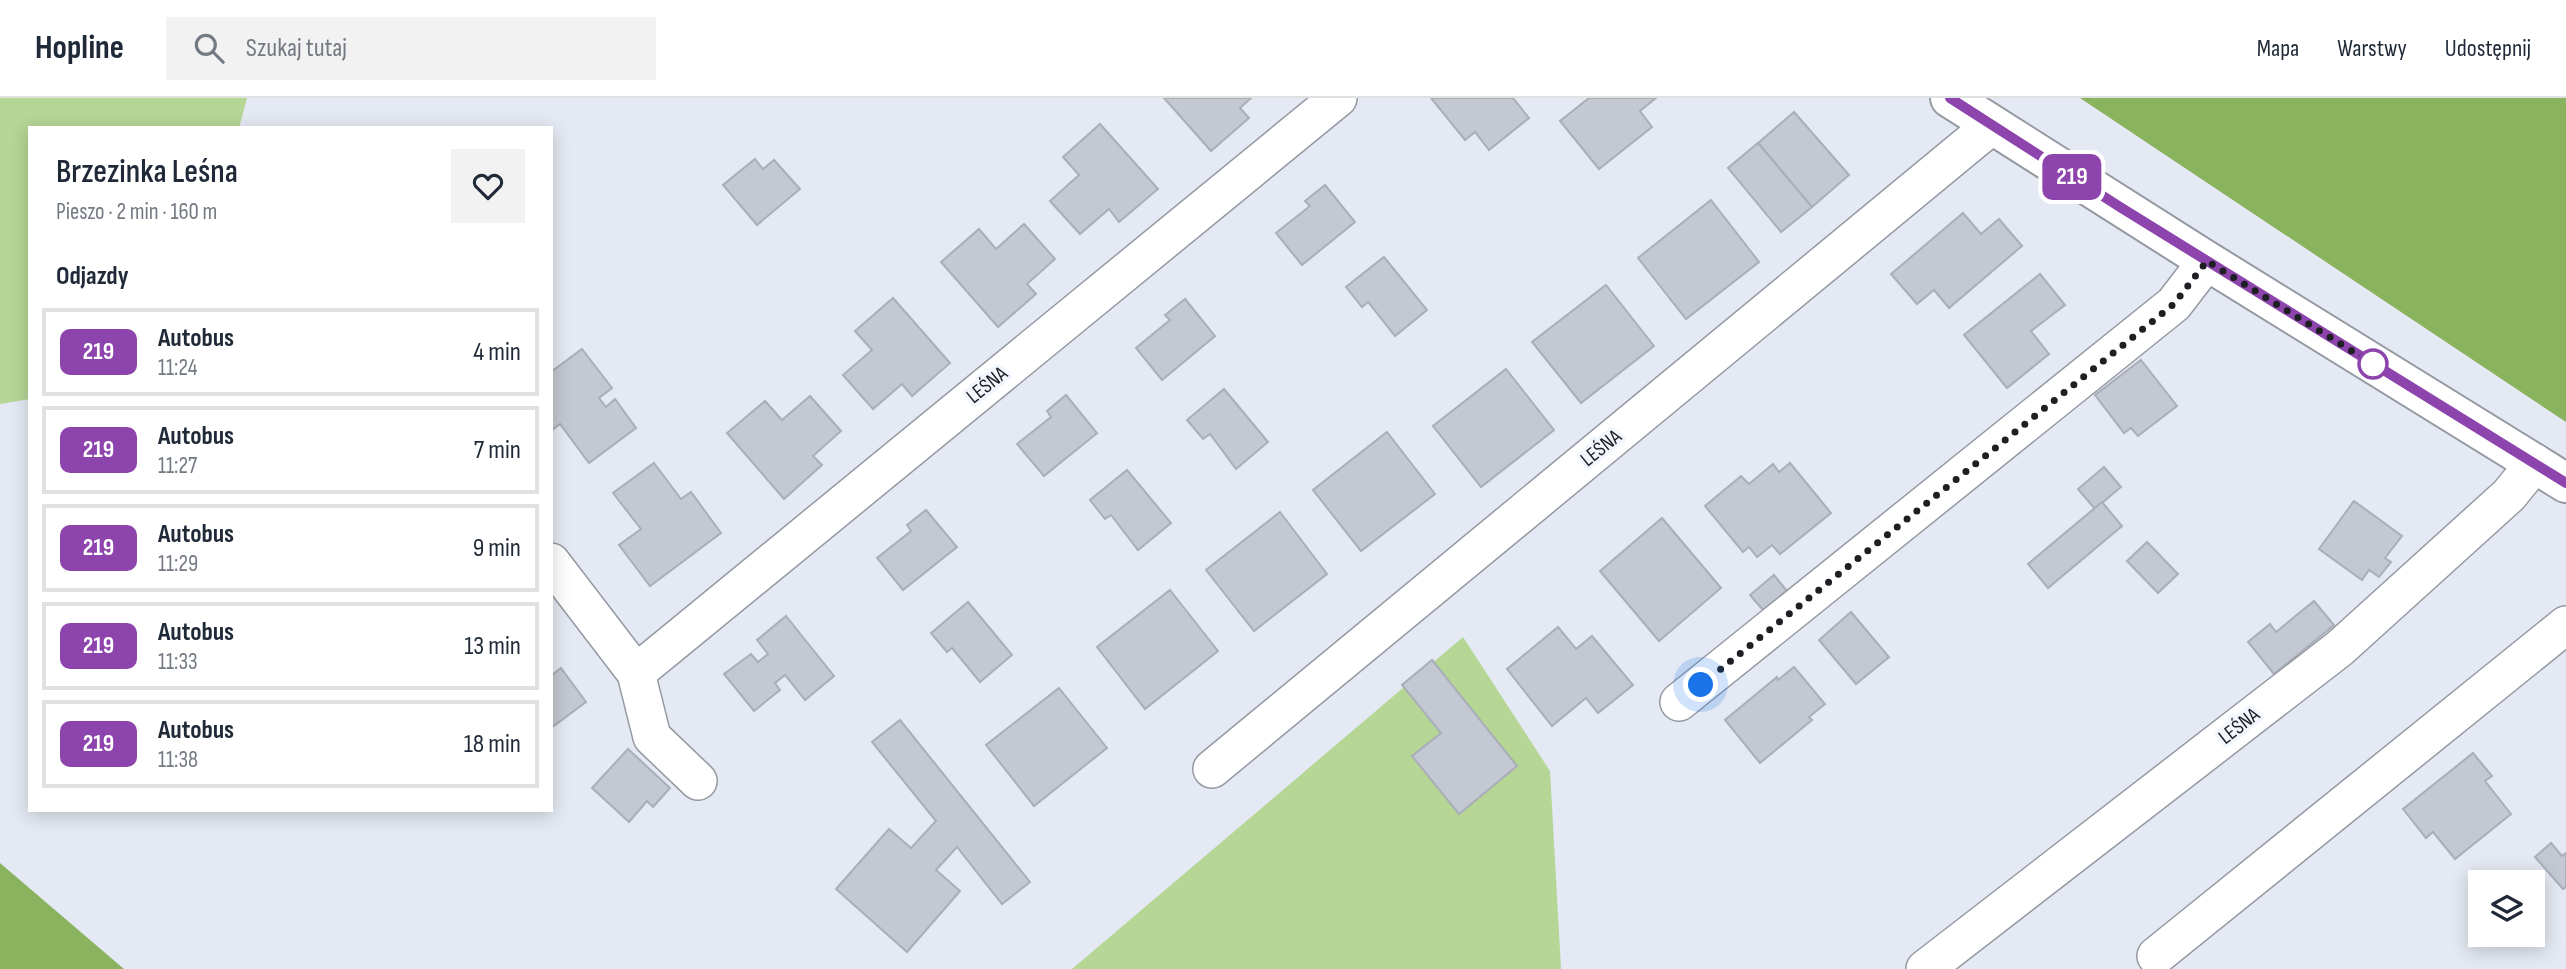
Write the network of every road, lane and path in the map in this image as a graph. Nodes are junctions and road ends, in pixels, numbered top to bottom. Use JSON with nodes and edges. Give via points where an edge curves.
{"nodes":[{"id":1,"x":1338,"y":98,"type":"edge"},
{"id":2,"x":1950,"y":98,"type":"edge"},
{"id":3,"x":1991,"y":126,"type":"junction"},
{"id":4,"x":2207,"y":261,"type":"junction"},
{"id":5,"x":2550,"y":473,"type":"edge"},
{"id":6,"x":553,"y":565,"type":"edge"},
{"id":7,"x":2566,"y":625,"type":"edge"},
{"id":8,"x":636,"y":673,"type":"junction"},
{"id":9,"x":1679,"y":702,"type":"dead end"},
{"id":10,"x":1212,"y":769,"type":"dead end"},
{"id":11,"x":698,"y":780,"type":"dead end"},
{"id":12,"x":2156,"y":956,"type":"dead end"},
{"id":13,"x":1925,"y":969,"type":"edge"}],
"edges":[{"from":1,"to":8,"type":"street","name":"LEŚNA"},
{"from":2,"to":3,"type":"street","name":"LEŚNA"},
{"from":3,"to":4,"type":"street","name":"LEŚNA"},
{"from":3,"to":10,"type":"street","name":"LEŚNA"},
{"from":4,"to":5,"type":"street","name":"LEŚNA"},
{"from":4,"to":9,"type":"street","via":[[2174,304]]},
{"from":5,"to":13,"type":"street","name":"LEŚNA","via":[[2509,495],[2340,648]]},
{"from":6,"to":8,"type":"street"},
{"from":7,"to":12,"type":"street"},
{"from":8,"to":11,"type":"street","via":[[652,737]]}]}
